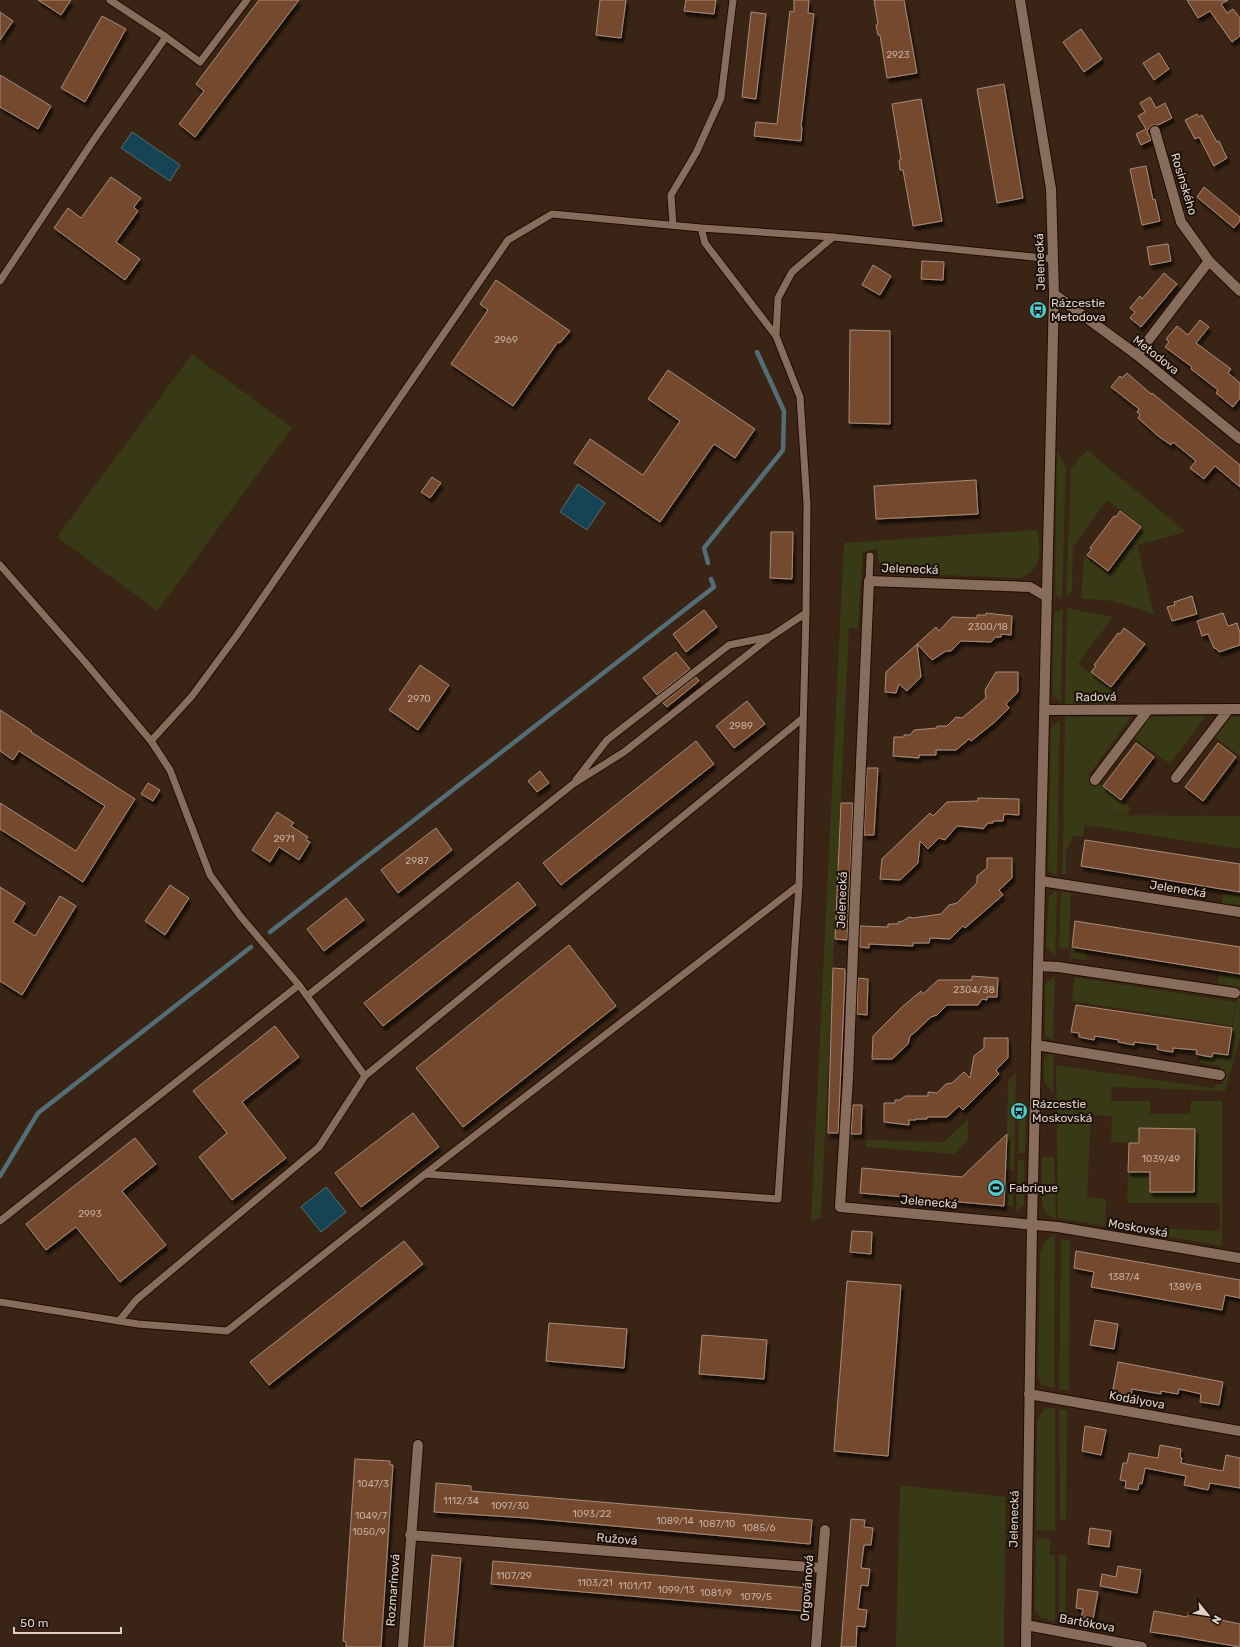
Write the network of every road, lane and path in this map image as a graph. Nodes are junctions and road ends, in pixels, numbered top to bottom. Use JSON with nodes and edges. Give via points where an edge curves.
{"nodes":[{"id":1,"x":110,"y":0,"type":"edge"},
{"id":2,"x":247,"y":0,"type":"edge"},
{"id":3,"x":733,"y":0,"type":"edge"},
{"id":4,"x":1020,"y":0,"type":"edge"},
{"id":5,"x":166,"y":37,"type":"junction"},
{"id":6,"x":1155,"y":130,"type":"dead end"},
{"id":7,"x":673,"y":225,"type":"junction"},
{"id":8,"x":701,"y":228,"type":"junction"},
{"id":9,"x":832,"y":237,"type":"junction"},
{"id":10,"x":1053,"y":259,"type":"junction"},
{"id":11,"x":1209,"y":262,"type":"junction"},
{"id":12,"x":0,"y":281,"type":"edge"},
{"id":13,"x":1240,"y":290,"type":"edge"},
{"id":14,"x":1054,"y":294,"type":"junction"},
{"id":15,"x":776,"y":336,"type":"junction"},
{"id":16,"x":1137,"y":355,"type":"junction"},
{"id":17,"x":1240,"y":439,"type":"edge"},
{"id":18,"x":870,"y":556,"type":"dead end"},
{"id":19,"x":0,"y":565,"type":"edge"},
{"id":20,"x":869,"y":581,"type":"junction"},
{"id":21,"x":1047,"y":597,"type":"junction"},
{"id":22,"x":806,"y":614,"type":"junction"},
{"id":23,"x":770,"y":637,"type":"junction"},
{"id":24,"x":1229,"y":709,"type":"junction"},
{"id":25,"x":1240,"y":709,"type":"edge"},
{"id":26,"x":1045,"y":710,"type":"junction"},
{"id":27,"x":1148,"y":710,"type":"junction"},
{"id":28,"x":803,"y":718,"type":"junction"},
{"id":29,"x":151,"y":741,"type":"junction"},
{"id":30,"x":1176,"y":778,"type":"dead end"},
{"id":31,"x":1095,"y":780,"type":"dead end"},
{"id":32,"x":573,"y":784,"type":"junction"},
{"id":33,"x":1041,"y":881,"type":"junction"},
{"id":34,"x":799,"y":885,"type":"junction"},
{"id":35,"x":1240,"y":912,"type":"edge"},
{"id":36,"x":1038,"y":966,"type":"junction"},
{"id":37,"x":299,"y":985,"type":"junction"},
{"id":38,"x":1235,"y":993,"type":"dead end"},
{"id":39,"x":307,"y":996,"type":"junction"},
{"id":40,"x":1036,"y":1045,"type":"junction"},
{"id":41,"x":1220,"y":1075,"type":"dead end"},
{"id":42,"x":365,"y":1076,"type":"junction"},
{"id":43,"x":425,"y":1174,"type":"junction"},
{"id":44,"x":0,"y":1221,"type":"edge"},
{"id":45,"x":1032,"y":1224,"type":"junction"},
{"id":46,"x":1240,"y":1258,"type":"edge"},
{"id":47,"x":0,"y":1302,"type":"edge"},
{"id":48,"x":119,"y":1321,"type":"junction"},
{"id":49,"x":1029,"y":1394,"type":"junction"},
{"id":50,"x":1240,"y":1431,"type":"edge"},
{"id":51,"x":418,"y":1445,"type":"dead end"},
{"id":52,"x":825,"y":1530,"type":"dead end"},
{"id":53,"x":410,"y":1535,"type":"junction"},
{"id":54,"x":821,"y":1568,"type":"junction"},
{"id":55,"x":1026,"y":1625,"type":"junction"},
{"id":56,"x":403,"y":1647,"type":"edge"},
{"id":57,"x":816,"y":1647,"type":"edge"},
{"id":58,"x":1026,"y":1647,"type":"edge"},
{"id":59,"x":1142,"y":1647,"type":"edge"}],
"edges":[{"from":1,"to":5,"type":"lane"},
{"from":2,"to":5,"type":"lane","via":[[200,62]]},
{"from":3,"to":7,"type":"lane","via":[[722,98],[696,153],[671,195]]},
{"from":4,"to":10,"type":"street","name":"Jelenecká","via":[[1051,190]]},
{"from":5,"to":12,"type":"lane"},
{"from":6,"to":11,"type":"street","name":"Rosinského","via":[[1181,222]]},
{"from":7,"to":8,"type":"lane"},
{"from":7,"to":29,"type":"lane","via":[[552,214],[508,240],[237,636],[192,696]]},
{"from":8,"to":9,"type":"lane"},
{"from":8,"to":15,"type":"lane","via":[[705,243]]},
{"from":9,"to":10,"type":"lane"},
{"from":9,"to":15,"type":"lane","via":[[792,272],[778,298]]},
{"from":10,"to":14,"type":"street","name":"Jelenecká"},
{"from":11,"to":13,"type":"street","name":"Rosinského"},
{"from":11,"to":16,"type":"street"},
{"from":14,"to":16,"type":"street","name":"Metodova"},
{"from":14,"to":21,"type":"street","name":"Jelenecká"},
{"from":15,"to":22,"type":"lane","via":[[800,397],[807,504]]},
{"from":16,"to":17,"type":"street","name":"Metodova"},
{"from":18,"to":20,"type":"lane"},
{"from":19,"to":29,"type":"lane"},
{"from":20,"to":21,"type":"street","name":"Jelenecká","via":[[1030,587]]},
{"from":20,"to":45,"type":"street","name":"Jelenecká","via":[[848,1078],[840,1207]]},
{"from":21,"to":26,"type":"street","name":"Jelenecká"},
{"from":22,"to":23,"type":"lane"},
{"from":22,"to":28,"type":"lane"},
{"from":23,"to":32,"type":"lane","via":[[624,752]]},
{"from":23,"to":32,"type":"lane","via":[[729,645],[608,740]]},
{"from":24,"to":25,"type":"street","name":"Radová"},
{"from":24,"to":27,"type":"street","name":"Radová"},
{"from":24,"to":30,"type":"street"},
{"from":26,"to":27,"type":"street","name":"Radová"},
{"from":26,"to":33,"type":"street","name":"Jelenecká"},
{"from":27,"to":31,"type":"street"},
{"from":28,"to":34,"type":"lane"},
{"from":28,"to":42,"type":"lane"},
{"from":29,"to":37,"type":"lane","via":[[170,770],[210,875],[241,917]]},
{"from":32,"to":39,"type":"lane"},
{"from":33,"to":35,"type":"street","name":"Jelenecká"},
{"from":33,"to":36,"type":"street","name":"Jelenecká"},
{"from":34,"to":43,"type":"lane"},
{"from":34,"to":43,"type":"lane","via":[[778,1199]]},
{"from":36,"to":38,"type":"street"},
{"from":36,"to":40,"type":"street","name":"Jelenecká"},
{"from":37,"to":39,"type":"lane"},
{"from":37,"to":44,"type":"lane"},
{"from":39,"to":42,"type":"lane"},
{"from":40,"to":41,"type":"street"},
{"from":40,"to":45,"type":"street","name":"Jelenecká"},
{"from":42,"to":48,"type":"lane","via":[[319,1148],[136,1300]]},
{"from":43,"to":48,"type":"lane","via":[[227,1331]]},
{"from":45,"to":46,"type":"street","name":"Moskovská"},
{"from":45,"to":49,"type":"street","name":"Jelenecká"},
{"from":47,"to":48,"type":"lane"},
{"from":49,"to":50,"type":"street","name":"Kodályova"},
{"from":49,"to":55,"type":"street","name":"Jelenecká"},
{"from":51,"to":53,"type":"street","name":"Rozmarínová"},
{"from":52,"to":54,"type":"street","name":"Orgovánová"},
{"from":53,"to":54,"type":"street","name":"Ružová"},
{"from":53,"to":56,"type":"street","name":"Rozmarínová"},
{"from":54,"to":57,"type":"street","name":"Orgovánová"},
{"from":55,"to":58,"type":"street","name":"Jelenecká"},
{"from":55,"to":59,"type":"street","name":"Bartókova"}]}
